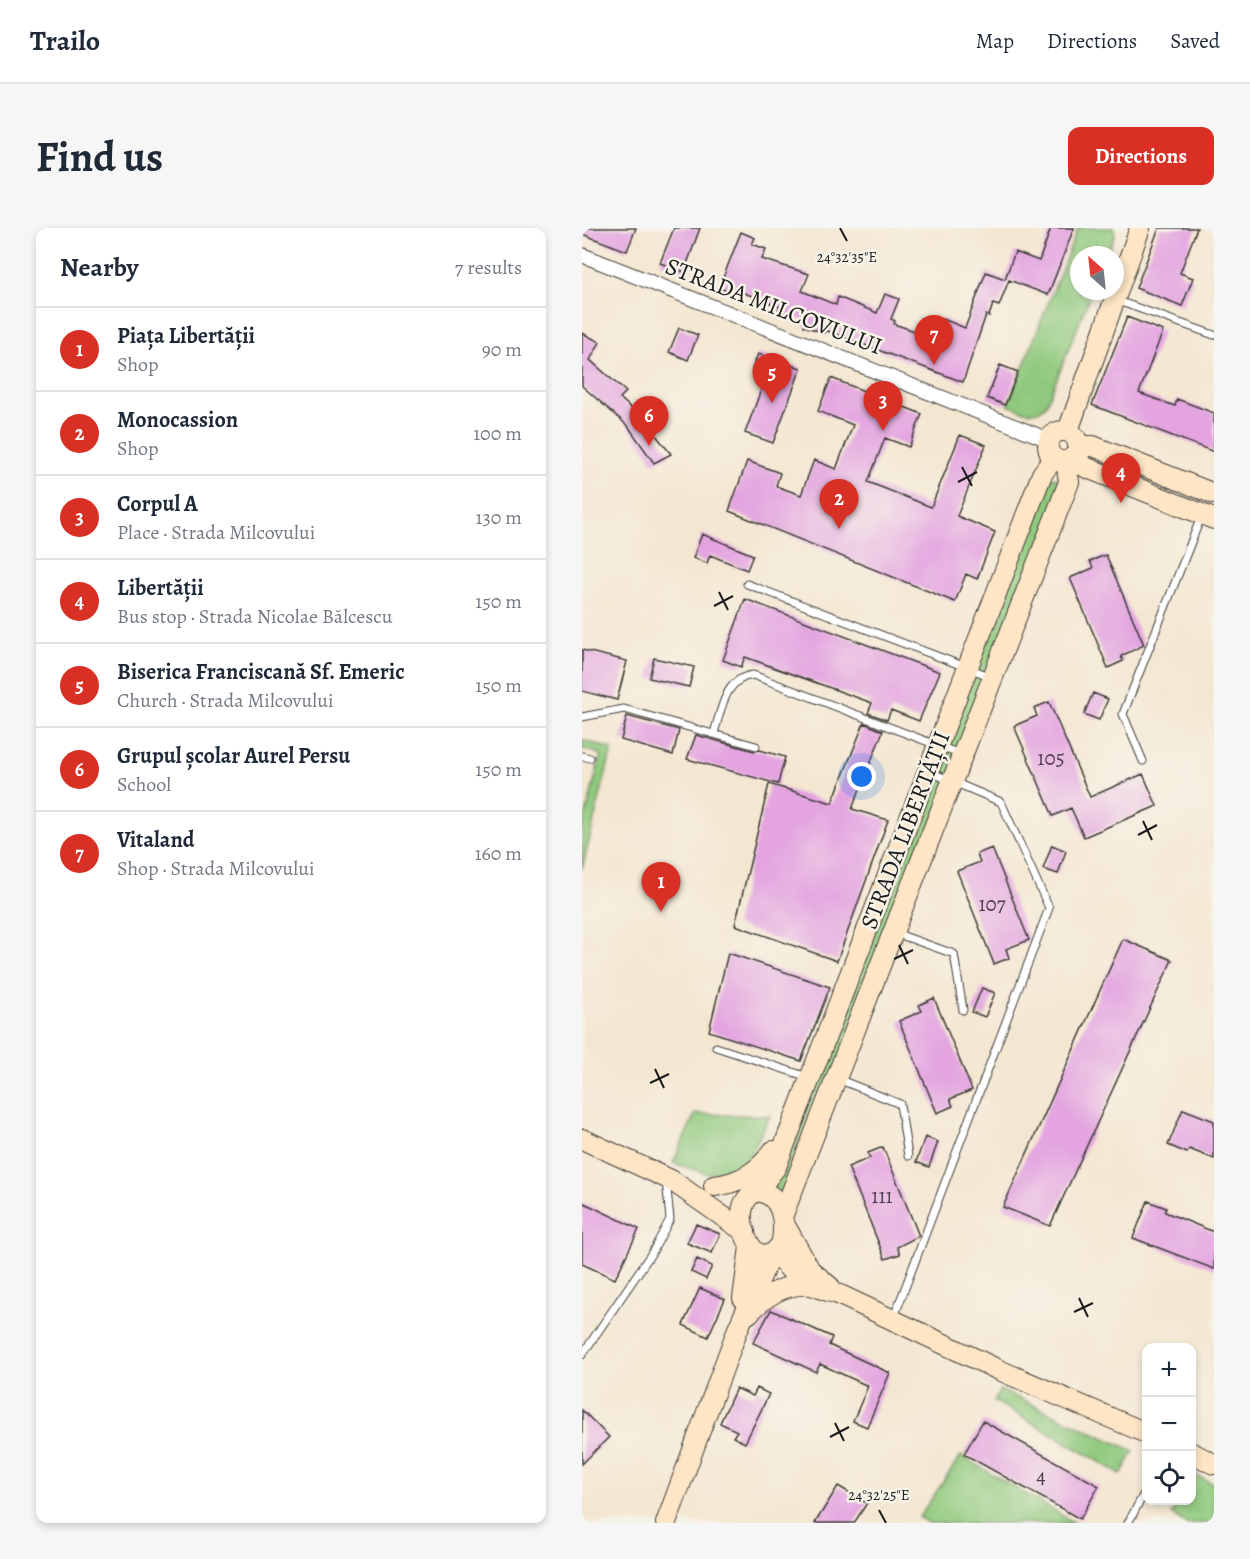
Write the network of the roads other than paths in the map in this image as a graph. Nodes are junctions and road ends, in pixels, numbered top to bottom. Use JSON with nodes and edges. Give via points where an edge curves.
{"nodes":[{"id":1,"x":1140,"y":228,"type":"edge"},
{"id":2,"x":582,"y":255,"type":"edge"},
{"id":3,"x":1124,"y":270,"type":"edge"},
{"id":4,"x":1113,"y":300,"type":"edge"},
{"id":5,"x":1116,"y":300,"type":"edge"},
{"id":6,"x":1214,"y":335,"type":"edge"},
{"id":7,"x":1065,"y":449,"type":"junction"},
{"id":8,"x":1214,"y":494,"type":"edge"},
{"id":9,"x":1208,"y":517,"type":"edge"},
{"id":10,"x":747,"y":584,"type":"dead end"},
{"id":11,"x":969,"y":668,"type":"junction"},
{"id":12,"x":992,"y":676,"type":"junction"},
{"id":13,"x":582,"y":717,"type":"edge"},
{"id":14,"x":714,"y":733,"type":"junction"},
{"id":15,"x":756,"y":746,"type":"dead end"},
{"id":16,"x":939,"y":746,"type":"junction"},
{"id":17,"x":962,"y":755,"type":"junction"},
{"id":18,"x":1143,"y":761,"type":"dead end"},
{"id":19,"x":929,"y":771,"type":"junction"},
{"id":20,"x":951,"y":781,"type":"junction"},
{"id":21,"x":893,"y":932,"type":"junction"},
{"id":22,"x":963,"y":1010,"type":"dead end"},
{"id":23,"x":716,"y":1047,"type":"dead end"},
{"id":24,"x":809,"y":1078,"type":"junction"},
{"id":25,"x":836,"y":1078,"type":"junction"},
{"id":26,"x":795,"y":1116,"type":"junction"},
{"id":27,"x":582,"y":1139,"type":"edge"},
{"id":28,"x":908,"y":1156,"type":"dead end"},
{"id":29,"x":668,"y":1179,"type":"junction"},
{"id":30,"x":714,"y":1186,"type":"junction"},
{"id":31,"x":754,"y":1192,"type":"junction"},
{"id":32,"x":783,"y":1219,"type":"junction"},
{"id":33,"x":748,"y":1240,"type":"junction"},
{"id":34,"x":773,"y":1254,"type":"junction"},
{"id":35,"x":810,"y":1286,"type":"junction"},
{"id":36,"x":838,"y":1294,"type":"junction"},
{"id":37,"x":893,"y":1320,"type":"junction"},
{"id":38,"x":739,"y":1325,"type":"junction"},
{"id":39,"x":582,"y":1355,"type":"edge"},
{"id":40,"x":1142,"y":1431,"type":"edge"},
{"id":41,"x":1196,"y":1455,"type":"edge"},
{"id":42,"x":1214,"y":1464,"type":"edge"},
{"id":43,"x":1142,"y":1497,"type":"edge"},
{"id":44,"x":666,"y":1523,"type":"edge"},
{"id":45,"x":1128,"y":1523,"type":"edge"}],
"edges":[{"from":1,"to":3,"type":"main road","name":"STRADA LIBERTĂȚII"},
{"from":2,"to":7,"type":"street","name":"STRADA MILCOVULUI"},
{"from":4,"to":7,"type":"main road","name":"STRADA LIBERTĂȚII"},
{"from":5,"to":6,"type":"lane"},
{"from":7,"to":8,"type":"main road","via":[[1093,446]]},
{"from":7,"to":9,"type":"main road","via":[[1085,466]]},
{"from":7,"to":11,"type":"main road","name":"STRADA LIBERTĂȚII","via":[[1042,474]]},
{"from":7,"to":12,"type":"main road","name":"STRADA LIBERTĂȚII","via":[[1069,482]]},
{"from":9,"to":18,"type":"lane","via":[[1123,714]]},
{"from":10,"to":11,"type":"lane"},
{"from":11,"to":12,"type":"lane"},
{"from":11,"to":16,"type":"main road","name":"STRADA LIBERTĂȚII"},
{"from":12,"to":17,"type":"main road","name":"STRADA LIBERTĂȚII"},
{"from":13,"to":14,"type":"lane","via":[[624,709]]},
{"from":14,"to":15,"type":"lane"},
{"from":14,"to":16,"type":"lane","via":[[728,689],[740,677],[753,675]]},
{"from":16,"to":17,"type":"lane"},
{"from":16,"to":19,"type":"main road","name":"STRADA LIBERTĂȚII"},
{"from":17,"to":20,"type":"main road","name":"STRADA LIBERTĂȚII"},
{"from":19,"to":20,"type":"lane"},
{"from":19,"to":24,"type":"main road","name":"STRADA LIBERTĂȚII"},
{"from":20,"to":21,"type":"main road","name":"STRADA LIBERTĂȚII"},
{"from":20,"to":37,"type":"lane","via":[[1000,802],[1049,908]]},
{"from":21,"to":22,"type":"lane","via":[[954,954]]},
{"from":21,"to":25,"type":"main road","name":"STRADA LIBERTĂȚII"},
{"from":23,"to":24,"type":"lane"},
{"from":24,"to":26,"type":"main road","name":"STRADA LIBERTĂȚII"},
{"from":25,"to":28,"type":"lane","via":[[900,1104]]},
{"from":25,"to":32,"type":"main road","name":"STRADA LIBERTĂȚII"},
{"from":26,"to":30,"type":"main road","via":[[768,1159],[754,1173]]},
{"from":26,"to":31,"type":"main road","name":"STRADA LIBERTĂȚII","via":[[776,1167]]},
{"from":27,"to":29,"type":"main road"},
{"from":29,"to":30,"type":"main road"},
{"from":29,"to":33,"type":"main road"},
{"from":29,"to":39,"type":"lane","via":[[670,1219],[653,1251]]},
{"from":30,"to":31,"type":"main road"},
{"from":31,"to":32,"type":"main road","via":[[768,1192],[774,1197]]},
{"from":31,"to":33,"type":"main road","via":[[742,1207]]},
{"from":32,"to":34,"type":"main road","via":[[783,1235]]},
{"from":32,"to":36,"type":"main road","via":[[810,1270]]},
{"from":33,"to":34,"type":"main road","via":[[756,1253]]},
{"from":33,"to":38,"type":"main road"},
{"from":34,"to":35,"type":"main road"},
{"from":34,"to":38,"type":"main road"},
{"from":35,"to":36,"type":"main road"},
{"from":35,"to":38,"type":"main road","via":[[788,1287],[771,1294]]},
{"from":36,"to":37,"type":"main road"},
{"from":37,"to":40,"type":"main road"},
{"from":38,"to":44,"type":"main road"},
{"from":41,"to":42,"type":"main road"},
{"from":43,"to":45,"type":"lane"}]}
